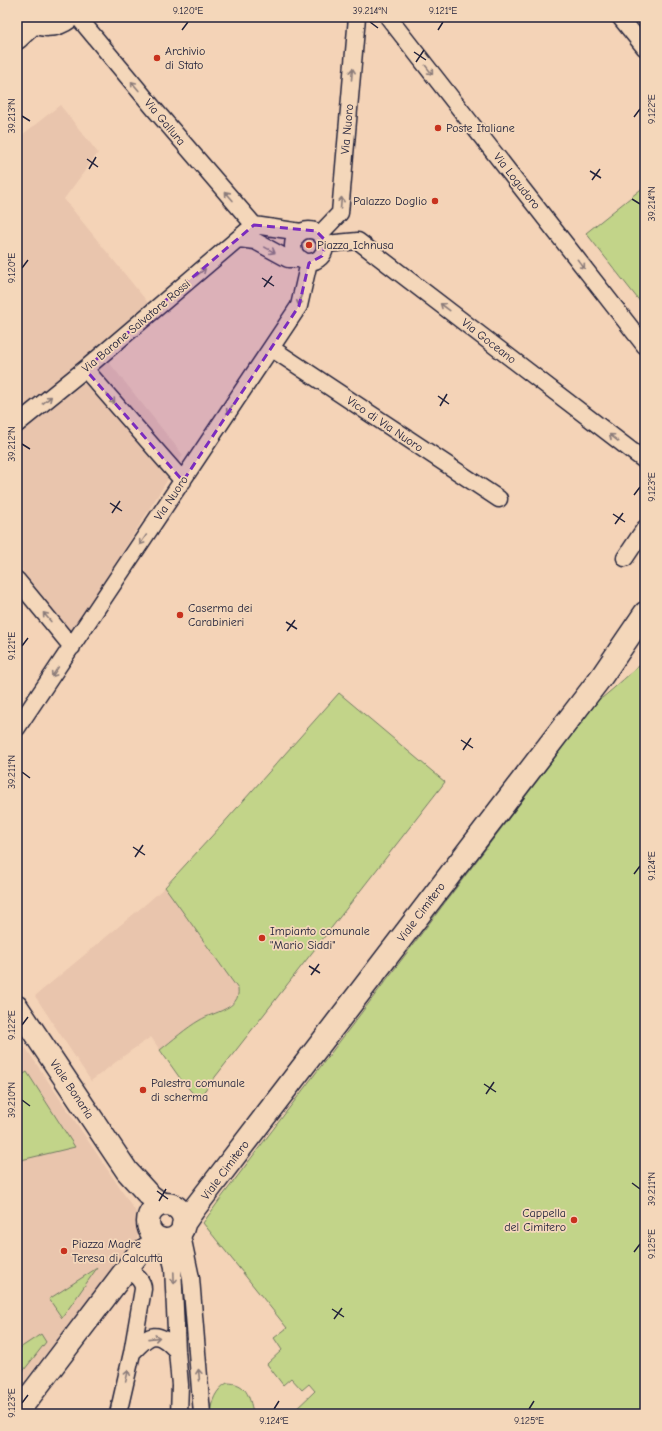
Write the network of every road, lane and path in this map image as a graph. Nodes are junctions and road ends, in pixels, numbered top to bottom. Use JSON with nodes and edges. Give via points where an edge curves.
{"nodes":[{"id":1,"x":69,"y":17,"type":"edge"},
{"id":2,"x":78,"y":17,"type":"edge"},
{"id":3,"x":357,"y":17,"type":"edge"},
{"id":4,"x":388,"y":17,"type":"edge"},
{"id":5,"x":620,"y":17,"type":"edge"},
{"id":6,"x":30,"y":19,"type":"edge"},
{"id":7,"x":17,"y":38,"type":"edge"},
{"id":8,"x":645,"y":48,"type":"edge"},
{"id":9,"x":254,"y":225,"type":"junction"},
{"id":10,"x":302,"y":232,"type":"junction"},
{"id":11,"x":239,"y":239,"type":"junction"},
{"id":12,"x":323,"y":239,"type":"junction"},
{"id":13,"x":305,"y":261,"type":"junction"},
{"id":14,"x":645,"y":346,"type":"edge"},
{"id":15,"x":271,"y":348,"type":"junction"},
{"id":16,"x":85,"y":370,"type":"junction"},
{"id":17,"x":17,"y":424,"type":"edge"},
{"id":18,"x":645,"y":461,"type":"edge"},
{"id":19,"x":183,"y":481,"type":"junction"},
{"id":20,"x":500,"y":499,"type":"dead end"},
{"id":21,"x":645,"y":528,"type":"edge"},
{"id":22,"x":625,"y":558,"type":"dead end"},
{"id":23,"x":17,"y":580,"type":"edge"},
{"id":24,"x":645,"y":613,"type":"edge"},
{"id":25,"x":72,"y":647,"type":"junction"},
{"id":26,"x":17,"y":728,"type":"edge"},
{"id":27,"x":17,"y":1008,"type":"edge"},
{"id":28,"x":169,"y":1223,"type":"junction"},
{"id":29,"x":132,"y":1262,"type":"junction"},
{"id":30,"x":177,"y":1351,"type":"junction"},
{"id":31,"x":132,"y":1353,"type":"junction"},
{"id":32,"x":17,"y":1413,"type":"edge"},
{"id":33,"x":118,"y":1414,"type":"edge"},
{"id":34,"x":180,"y":1414,"type":"edge"},
{"id":35,"x":202,"y":1414,"type":"edge"}],
"edges":[{"from":1,"to":6,"type":"main road","via":[[50,25]]},
{"from":9,"to":2,"type":"street","name":"Via Gallura","one_way":true},
{"from":12,"to":3,"type":"street","name":"Via Nuoro","one_way":true,"via":[[340,213]]},
{"from":4,"to":14,"type":"street","name":"Via Logudoro","one_way":true},
{"from":5,"to":8,"type":"street"},
{"from":6,"to":7,"type":"main road"},
{"from":9,"to":10,"type":"street"},
{"from":9,"to":11,"type":"street","name":"Via Barone Salvatore Rossi"},
{"from":10,"to":12,"type":"street","via":[[311,230]]},
{"from":10,"to":13,"type":"street","via":[[293,244],[296,254]]},
{"from":11,"to":13,"type":"street","one_way":true,"via":[[254,241],[288,259]]},
{"from":16,"to":11,"type":"street","name":"Via Barone Salvatore Rossi","one_way":true},
{"from":12,"to":13,"type":"street","via":[[322,256],[317,260]]},
{"from":18,"to":12,"type":"street","name":"Via Goceano","one_way":true,"via":[[358,241]]},
{"from":13,"to":15,"type":"street","name":"Via Nuoro","one_way":true,"via":[[299,306]]},
{"from":15,"to":19,"type":"street","name":"Via Nuoro","one_way":true},
{"from":15,"to":20,"type":"street","name":"Vico di Via Nuoro"},
{"from":17,"to":16,"type":"street","name":"Via Barone Salvatore Rossi","one_way":true},
{"from":16,"to":19,"type":"street","one_way":true},
{"from":19,"to":25,"type":"street","name":"Via Nuoro","one_way":true},
{"from":21,"to":22,"type":"street"},
{"from":25,"to":23,"type":"street","one_way":true},
{"from":24,"to":28,"type":"main road","name":"Viale Cimitero","via":[[602,676]]},
{"from":25,"to":26,"type":"street","name":"Via Nuoro","one_way":true},
{"from":27,"to":28,"type":"main road","name":"Viale Bonaria","via":[[127,1171],[142,1198]]},
{"from":28,"to":29,"type":"main road","name":"Viale Cimitero"},
{"from":28,"to":30,"type":"street","one_way":true,"via":[[174,1267]]},
{"from":35,"to":28,"type":"street","one_way":true,"via":[[191,1278]]},
{"from":29,"to":31,"type":"street","via":[[143,1284]]},
{"from":29,"to":32,"type":"main road"},
{"from":31,"to":30,"type":"street","one_way":true,"via":[[144,1340],[158,1336]]},
{"from":30,"to":34,"type":"street"},
{"from":33,"to":31,"type":"street","one_way":true}]}
